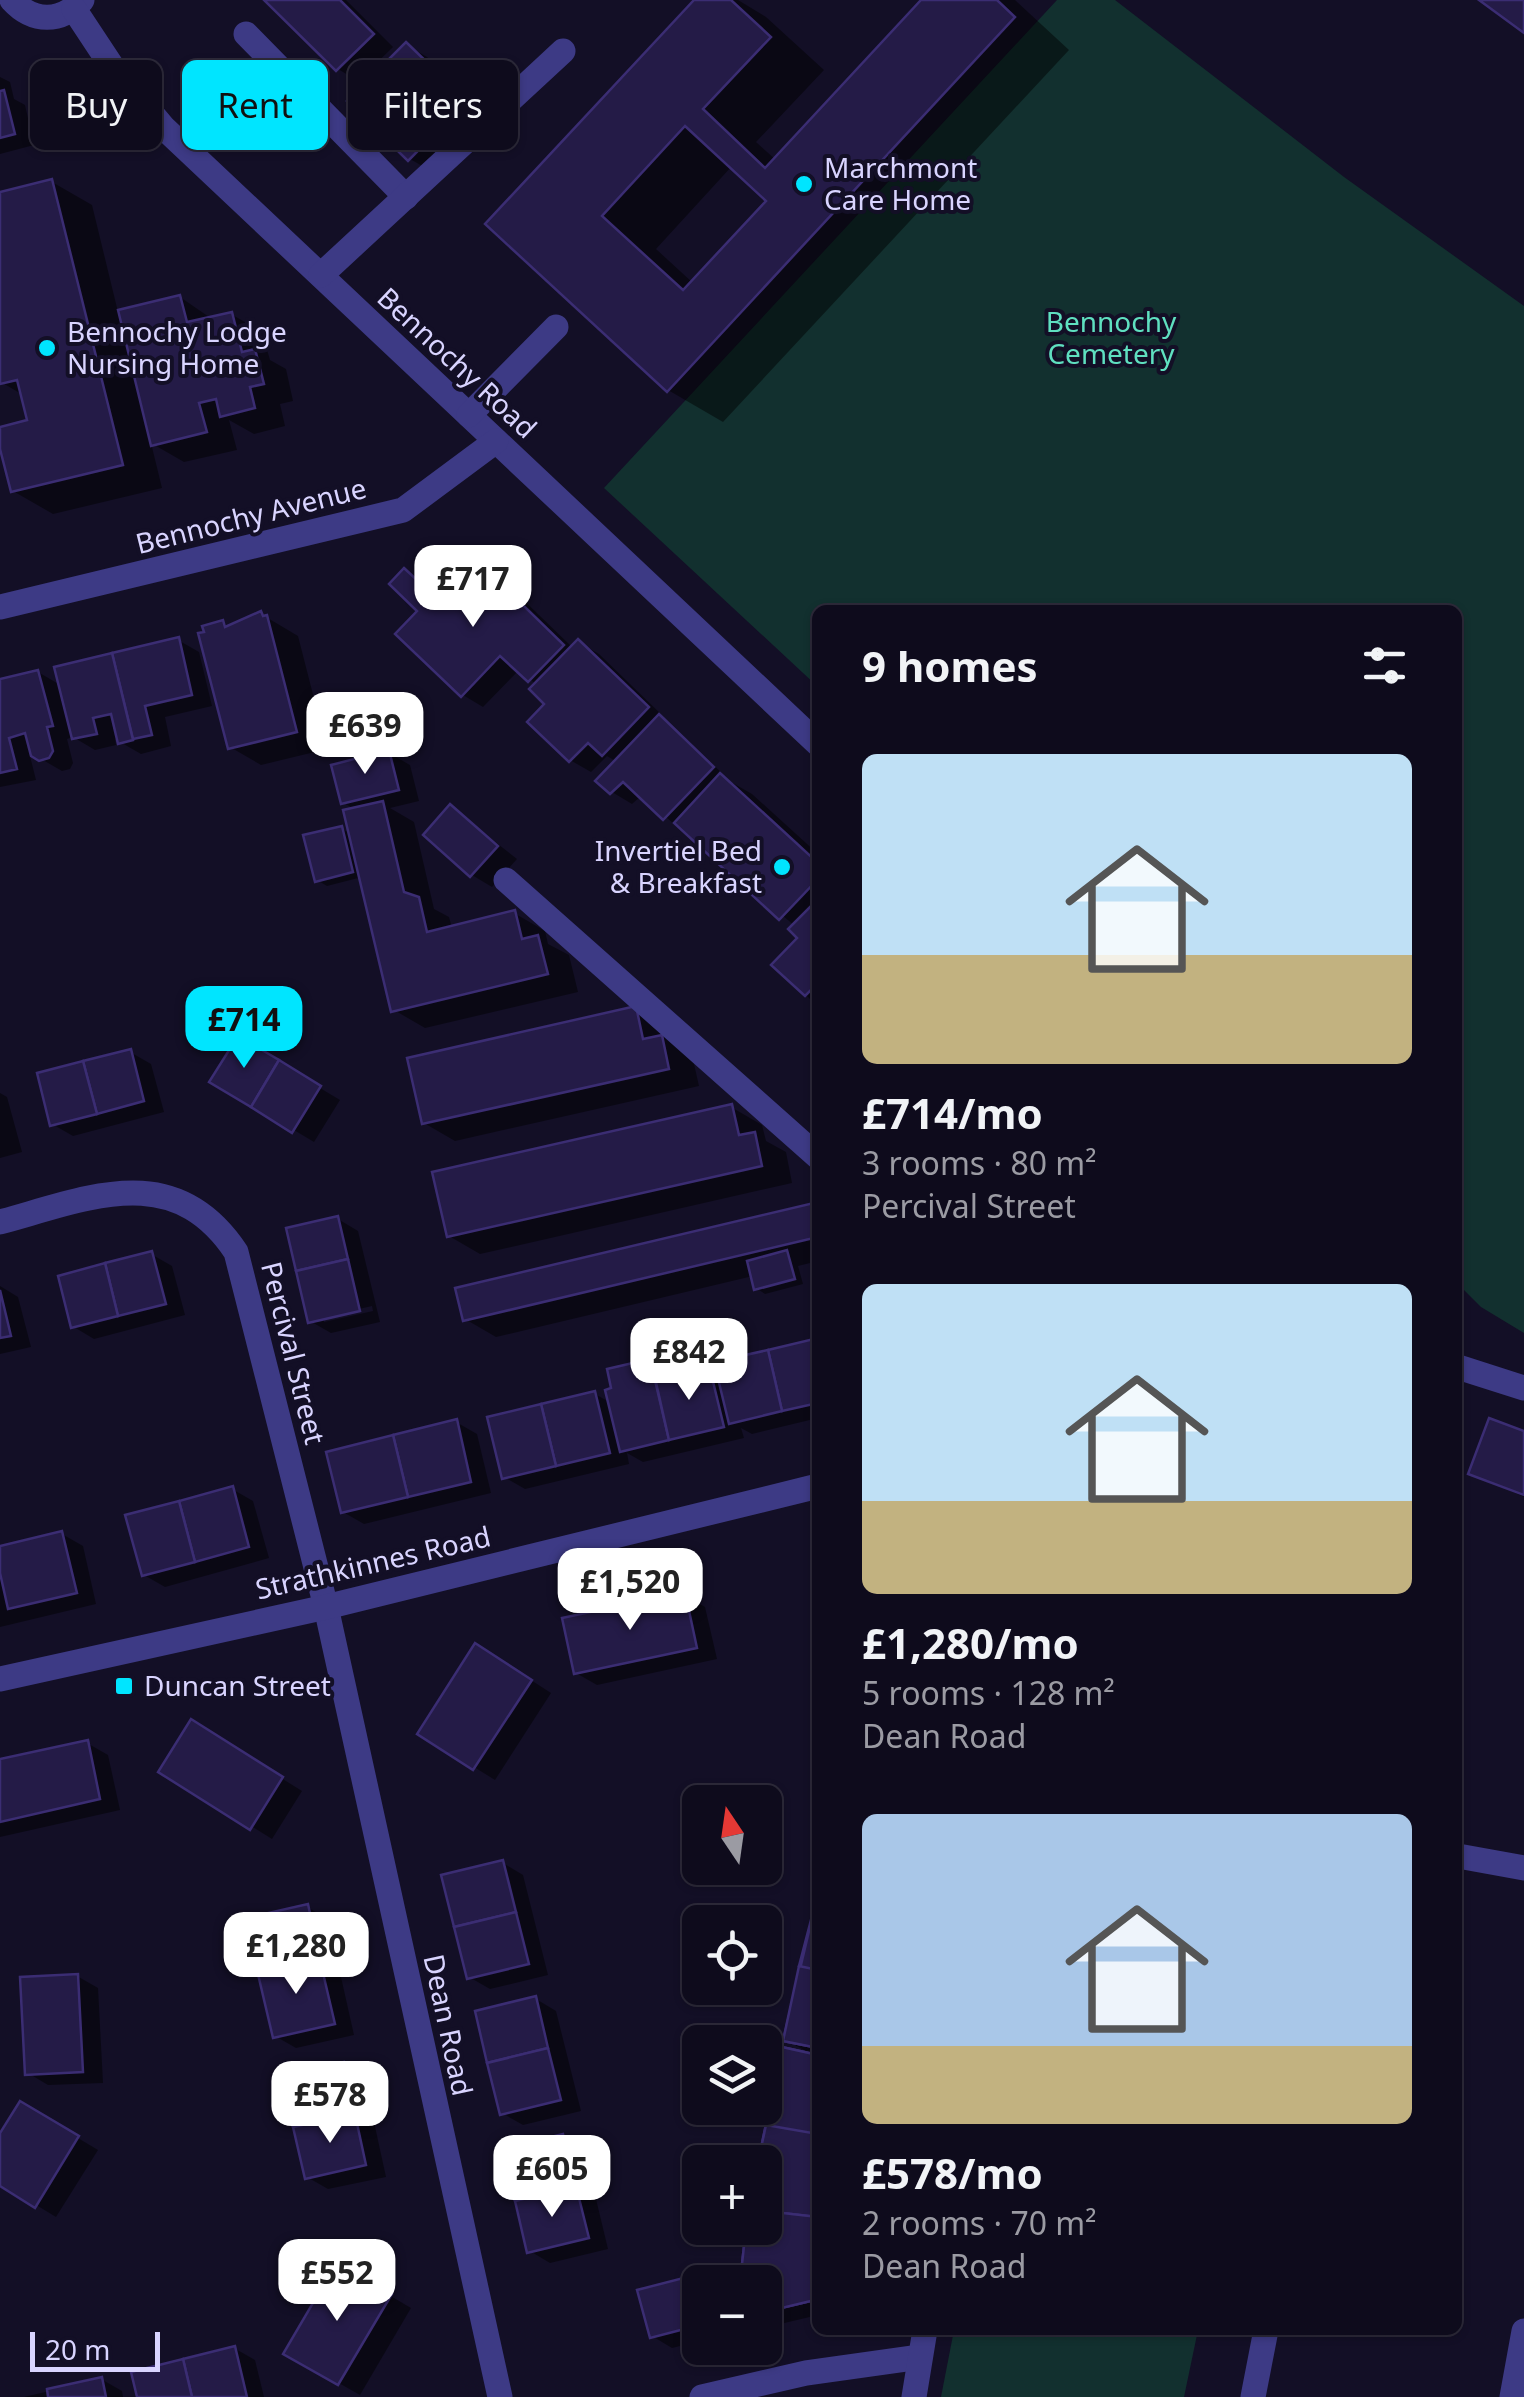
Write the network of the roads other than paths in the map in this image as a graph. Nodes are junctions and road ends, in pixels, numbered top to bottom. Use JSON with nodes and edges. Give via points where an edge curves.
{"nodes":[{"id":1,"x":12,"y":0,"type":"edge"},
{"id":2,"x":78,"y":4,"type":"edge"},
{"id":3,"x":246,"y":34,"type":"dead end"},
{"id":4,"x":564,"y":51,"type":"dead end"},
{"id":5,"x":406,"y":197,"type":"junction"},
{"id":6,"x":320,"y":276,"type":"junction"},
{"id":7,"x":556,"y":327,"type":"dead end"},
{"id":8,"x":469,"y":415,"type":"junction"},
{"id":9,"x":496,"y":441,"type":"junction"},
{"id":10,"x":0,"y":607,"type":"edge"},
{"id":11,"x":812,"y":738,"type":"edge"},
{"id":12,"x":506,"y":880,"type":"dead end"},
{"id":13,"x":812,"y":1152,"type":"edge"},
{"id":14,"x":0,"y":1222,"type":"edge"},
{"id":15,"x":1462,"y":1368,"type":"edge"},
{"id":16,"x":1524,"y":1388,"type":"edge"},
{"id":17,"x":812,"y":1487,"type":"edge"},
{"id":18,"x":326,"y":1607,"type":"junction"},
{"id":19,"x":0,"y":1679,"type":"edge"},
{"id":20,"x":1462,"y":1857,"type":"edge"},
{"id":21,"x":1524,"y":1868,"type":"edge"},
{"id":22,"x":1524,"y":2331,"type":"edge"},
{"id":23,"x":924,"y":2335,"type":"edge"},
{"id":24,"x":1265,"y":2335,"type":"edge"},
{"id":25,"x":920,"y":2357,"type":"junction"},
{"id":26,"x":500,"y":2397,"type":"edge"},
{"id":27,"x":702,"y":2397,"type":"edge"},
{"id":28,"x":914,"y":2397,"type":"edge"},
{"id":29,"x":1254,"y":2397,"type":"edge"},
{"id":30,"x":1512,"y":2397,"type":"edge"}],
"edges":[{"from":1,"to":2,"type":"street","via":[[49,18]]},
{"from":2,"to":6,"type":"street","name":"Bennochy Road","via":[[111,65],[163,127]]},
{"from":3,"to":5,"type":"street"},
{"from":4,"to":5,"type":"street"},
{"from":5,"to":6,"type":"street"},
{"from":6,"to":8,"type":"street","name":"Bennochy Road"},
{"from":7,"to":8,"type":"street"},
{"from":8,"to":9,"type":"street","name":"Bennochy Road"},
{"from":9,"to":10,"type":"street","name":"Bennochy Avenue","via":[[403,510]]},
{"from":9,"to":11,"type":"street","name":"Bennochy Road"},
{"from":12,"to":13,"type":"street"},
{"from":14,"to":18,"type":"street","name":"Percival Street","via":[[100,1196],[155,1194],[194,1205],[220,1227],[236,1252]]},
{"from":15,"to":16,"type":"street"},
{"from":17,"to":18,"type":"street","name":"Strathkinnes Road"},
{"from":18,"to":19,"type":"street","name":"Strathkinnes Road"},
{"from":18,"to":26,"type":"street","name":"Dean Road"},
{"from":20,"to":21,"type":"street"},
{"from":22,"to":30,"type":"street"},
{"from":23,"to":25,"type":"street"},
{"from":24,"to":29,"type":"street"},
{"from":25,"to":27,"type":"street"},
{"from":25,"to":28,"type":"street"}]}
